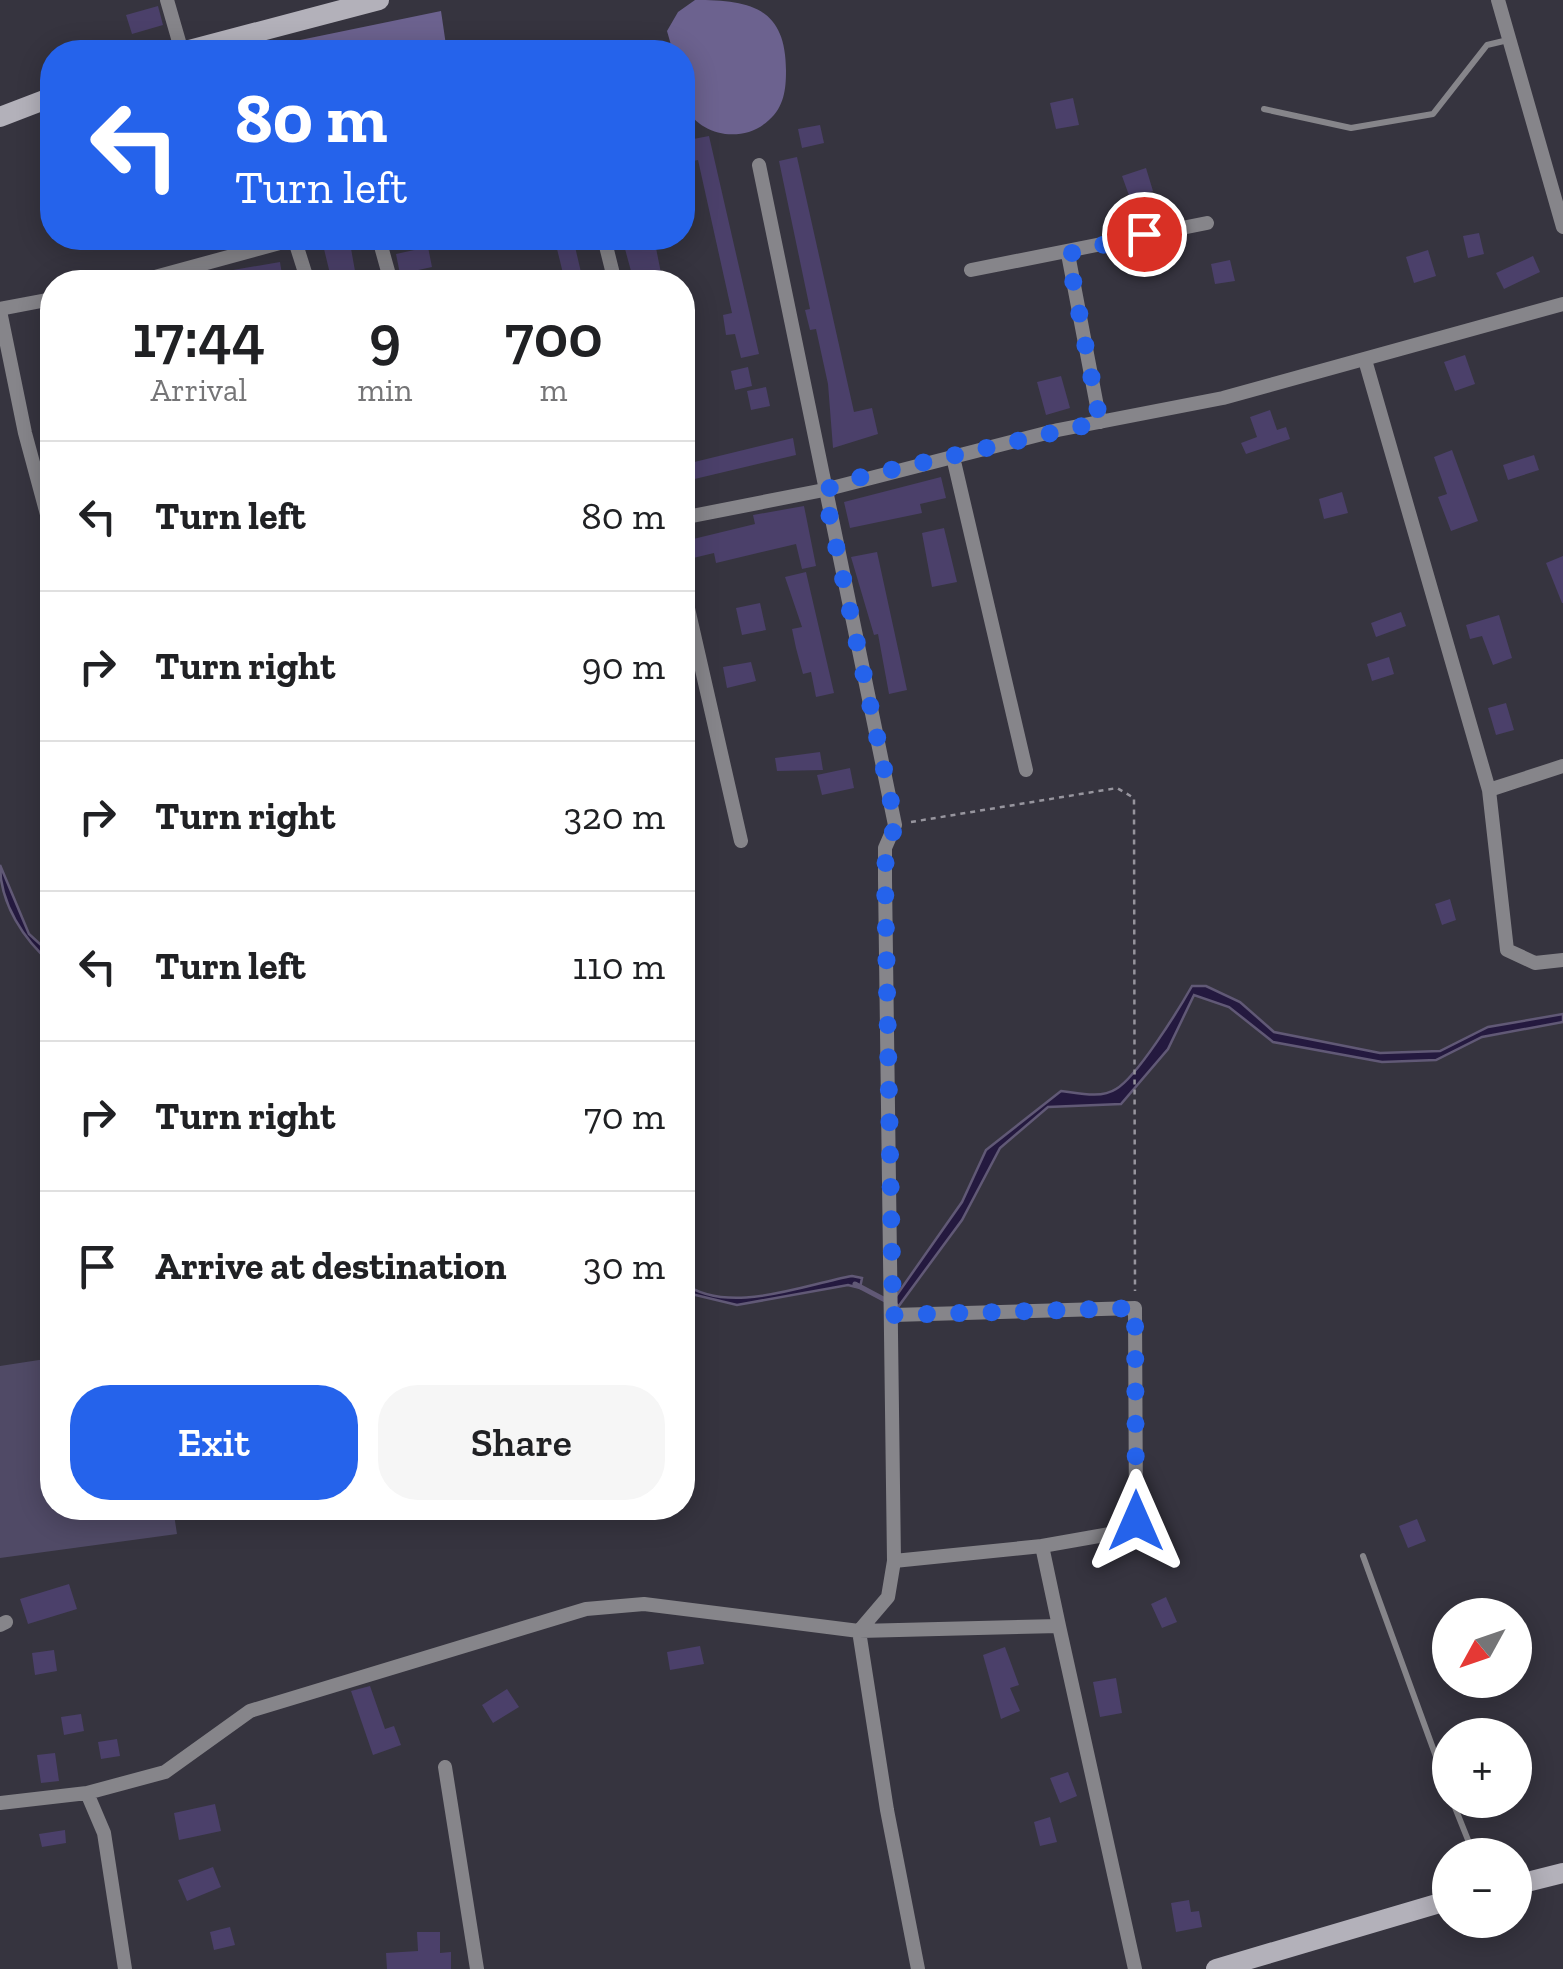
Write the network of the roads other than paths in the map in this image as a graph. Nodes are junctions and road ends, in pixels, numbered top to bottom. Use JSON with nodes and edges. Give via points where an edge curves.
{"nodes":[{"id":1,"x":167,"y":0,"type":"edge"},
{"id":2,"x":379,"y":0,"type":"edge"},
{"id":3,"x":1498,"y":0,"type":"edge"},
{"id":4,"x":179,"y":40,"type":"edge"},
{"id":5,"x":227,"y":40,"type":"edge"},
{"id":6,"x":1509,"y":40,"type":"junction"},
{"id":7,"x":40,"y":102,"type":"edge"},
{"id":8,"x":1264,"y":109,"type":"dead end"},
{"id":9,"x":0,"y":117,"type":"edge"},
{"id":10,"x":759,"y":165,"type":"dead end"},
{"id":11,"x":1207,"y":223,"type":"dead end"},
{"id":12,"x":1563,"y":227,"type":"edge"},
{"id":13,"x":255,"y":250,"type":"edge"},
{"id":14,"x":1068,"y":254,"type":"junction"},
{"id":15,"x":183,"y":270,"type":"edge"},
{"id":16,"x":971,"y":270,"type":"dead end"},
{"id":17,"x":40,"y":301,"type":"edge"},
{"id":18,"x":1563,"y":304,"type":"edge"},
{"id":19,"x":0,"y":310,"type":"edge"},
{"id":20,"x":1364,"y":360,"type":"junction"},
{"id":21,"x":1100,"y":422,"type":"junction"},
{"id":22,"x":952,"y":457,"type":"junction"},
{"id":23,"x":40,"y":488,"type":"edge"},
{"id":24,"x":824,"y":490,"type":"junction"},
{"id":25,"x":695,"y":515,"type":"edge"},
{"id":26,"x":695,"y":639,"type":"edge"},
{"id":27,"x":1563,"y":766,"type":"edge"},
{"id":28,"x":1026,"y":770,"type":"dead end"},
{"id":29,"x":1489,"y":790,"type":"junction"},
{"id":30,"x":741,"y":840,"type":"dead end"},
{"id":31,"x":1563,"y":960,"type":"edge"},
{"id":32,"x":893,"y":1308,"type":"junction"},
{"id":33,"x":1042,"y":1546,"type":"junction"},
{"id":34,"x":1363,"y":1556,"type":"dead end"},
{"id":35,"x":894,"y":1561,"type":"junction"},
{"id":36,"x":1059,"y":1626,"type":"junction"},
{"id":37,"x":860,"y":1631,"type":"junction"},
{"id":38,"x":1432,"y":1745,"type":"edge"},
{"id":39,"x":445,"y":1768,"type":"dead end"},
{"id":40,"x":87,"y":1793,"type":"junction"},
{"id":41,"x":0,"y":1803,"type":"edge"},
{"id":42,"x":1563,"y":1873,"type":"edge"},
{"id":43,"x":1532,"y":1881,"type":"edge"},
{"id":44,"x":1432,"y":1905,"type":"edge"},
{"id":45,"x":125,"y":1969,"type":"edge"},
{"id":46,"x":477,"y":1969,"type":"edge"},
{"id":47,"x":918,"y":1969,"type":"edge"},
{"id":48,"x":1136,"y":1969,"type":"edge"},
{"id":49,"x":1216,"y":1969,"type":"edge"}],
"edges":[{"from":1,"to":4,"type":"street"},
{"from":2,"to":5,"type":"main road"},
{"from":3,"to":6,"type":"street"},
{"from":6,"to":8,"type":"lane","via":[[1487,45],[1433,114],[1366,128]]},
{"from":6,"to":12,"type":"street"},
{"from":7,"to":9,"type":"main road"},
{"from":10,"to":24,"type":"street"},
{"from":11,"to":14,"type":"street"},
{"from":13,"to":15,"type":"street"},
{"from":14,"to":16,"type":"street"},
{"from":14,"to":21,"type":"street"},
{"from":17,"to":19,"type":"street"},
{"from":18,"to":20,"type":"street"},
{"from":19,"to":23,"type":"street"},
{"from":20,"to":21,"type":"street"},
{"from":20,"to":29,"type":"street"},
{"from":21,"to":22,"type":"street"},
{"from":22,"to":24,"type":"street"},
{"from":22,"to":28,"type":"street"},
{"from":24,"to":25,"type":"street"},
{"from":24,"to":32,"type":"street","via":[[896,825],[886,848],[885,880]]},
{"from":26,"to":30,"type":"street"},
{"from":27,"to":29,"type":"street"},
{"from":29,"to":31,"type":"street","via":[[1507,950],[1536,963]]},
{"from":32,"to":33,"type":"street","via":[[1135,1308],[1136,1521],[1126,1530]]},
{"from":32,"to":35,"type":"street"},
{"from":33,"to":35,"type":"street"},
{"from":33,"to":36,"type":"street"},
{"from":34,"to":38,"type":"lane"},
{"from":35,"to":37,"type":"street","via":[[888,1597]]},
{"from":36,"to":37,"type":"street"},
{"from":36,"to":48,"type":"street"},
{"from":37,"to":40,"type":"street","via":[[644,1604],[586,1609],[250,1712],[164,1772]]},
{"from":37,"to":47,"type":"street"},
{"from":39,"to":46,"type":"street"},
{"from":40,"to":41,"type":"street"},
{"from":40,"to":45,"type":"street","via":[[104,1833]]},
{"from":42,"to":43,"type":"main road"},
{"from":44,"to":49,"type":"main road"}]}
